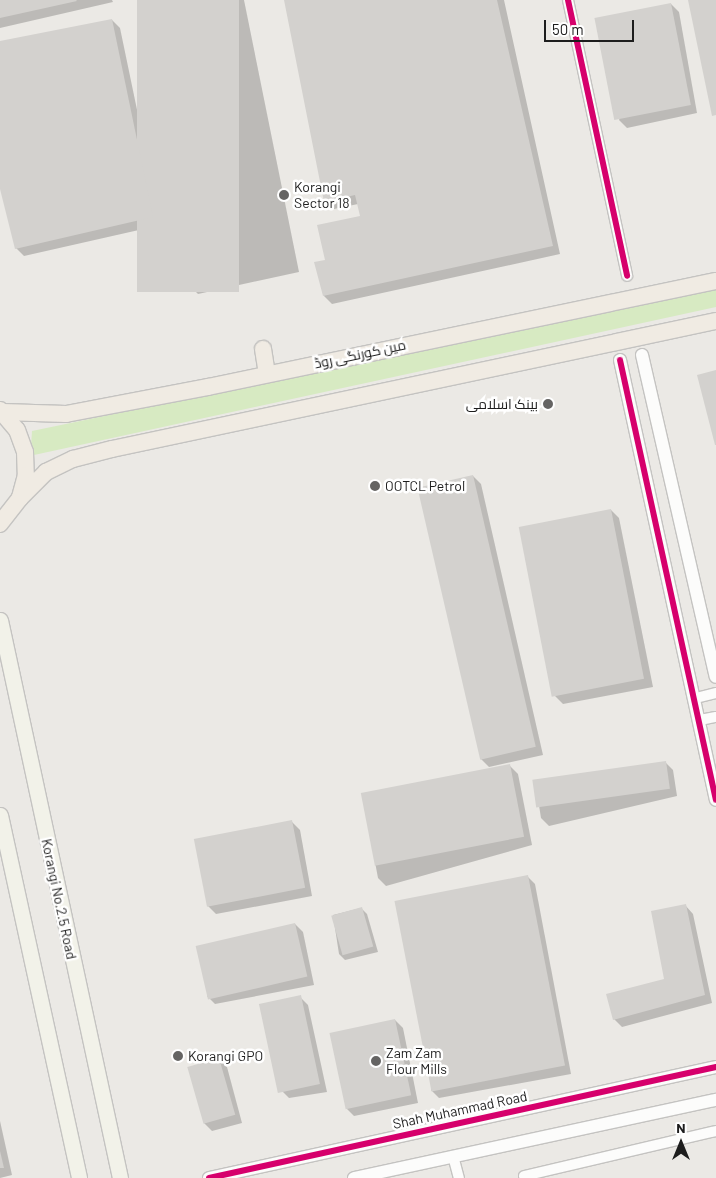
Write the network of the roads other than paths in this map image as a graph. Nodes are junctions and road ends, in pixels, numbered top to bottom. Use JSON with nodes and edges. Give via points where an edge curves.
{"nodes":[{"id":1,"x":568,"y":0,"type":"edge"},
{"id":2,"x":627,"y":276,"type":"dead end"},
{"id":3,"x":716,"y":281,"type":"edge"},
{"id":4,"x":716,"y":321,"type":"edge"},
{"id":5,"x":263,"y":349,"type":"dead end"},
{"id":6,"x":642,"y":355,"type":"dead end"},
{"id":7,"x":620,"y":360,"type":"dead end"},
{"id":8,"x":268,"y":373,"type":"junction"},
{"id":9,"x":1,"y":411,"type":"edge"},
{"id":10,"x":20,"y":498,"type":"junction"},
{"id":11,"x":0,"y":524,"type":"edge"},
{"id":12,"x":0,"y":620,"type":"edge"},
{"id":13,"x":716,"y":677,"type":"edge"},
{"id":14,"x":716,"y":693,"type":"edge"},
{"id":15,"x":696,"y":698,"type":"junction"},
{"id":16,"x":716,"y":716,"type":"edge"},
{"id":17,"x":700,"y":720,"type":"junction"},
{"id":18,"x":716,"y":800,"type":"edge"},
{"id":19,"x":0,"y":814,"type":"edge"},
{"id":20,"x":716,"y":1067,"type":"edge"},
{"id":21,"x":716,"y":1100,"type":"edge"},
{"id":22,"x":716,"y":1131,"type":"edge"},
{"id":23,"x":453,"y":1156,"type":"junction"},
{"id":24,"x":521,"y":1177,"type":"edge"},
{"id":25,"x":79,"y":1178,"type":"edge"},
{"id":26,"x":120,"y":1178,"type":"edge"},
{"id":27,"x":209,"y":1178,"type":"edge"},
{"id":28,"x":354,"y":1178,"type":"edge"},
{"id":29,"x":459,"y":1178,"type":"edge"}],
"edges":[{"from":1,"to":2,"type":"street"},
{"from":3,"to":8,"type":"main road","name":"مین کورنگی روڈ"},
{"from":4,"to":10,"type":"main road","via":[[112,449],[73,459],[46,472]]},
{"from":5,"to":8,"type":"main road"},
{"from":6,"to":13,"type":"street"},
{"from":7,"to":15,"type":"street"},
{"from":8,"to":9,"type":"main road","name":"مین کورنگی روڈ","via":[[66,414]]},
{"from":9,"to":10,"type":"main road","via":[[17,430],[25,452],[26,475]]},
{"from":10,"to":11,"type":"main road"},
{"from":12,"to":26,"type":"main road","name":"Korangi No.2.5 Road"},
{"from":14,"to":15,"type":"street"},
{"from":15,"to":17,"type":"street"},
{"from":16,"to":17,"type":"street"},
{"from":17,"to":18,"type":"street"},
{"from":19,"to":25,"type":"main road"},
{"from":20,"to":27,"type":"street","name":"Shah Muhammad Road"},
{"from":21,"to":23,"type":"street"},
{"from":22,"to":24,"type":"street"},
{"from":23,"to":28,"type":"street"},
{"from":23,"to":29,"type":"street"}]}
